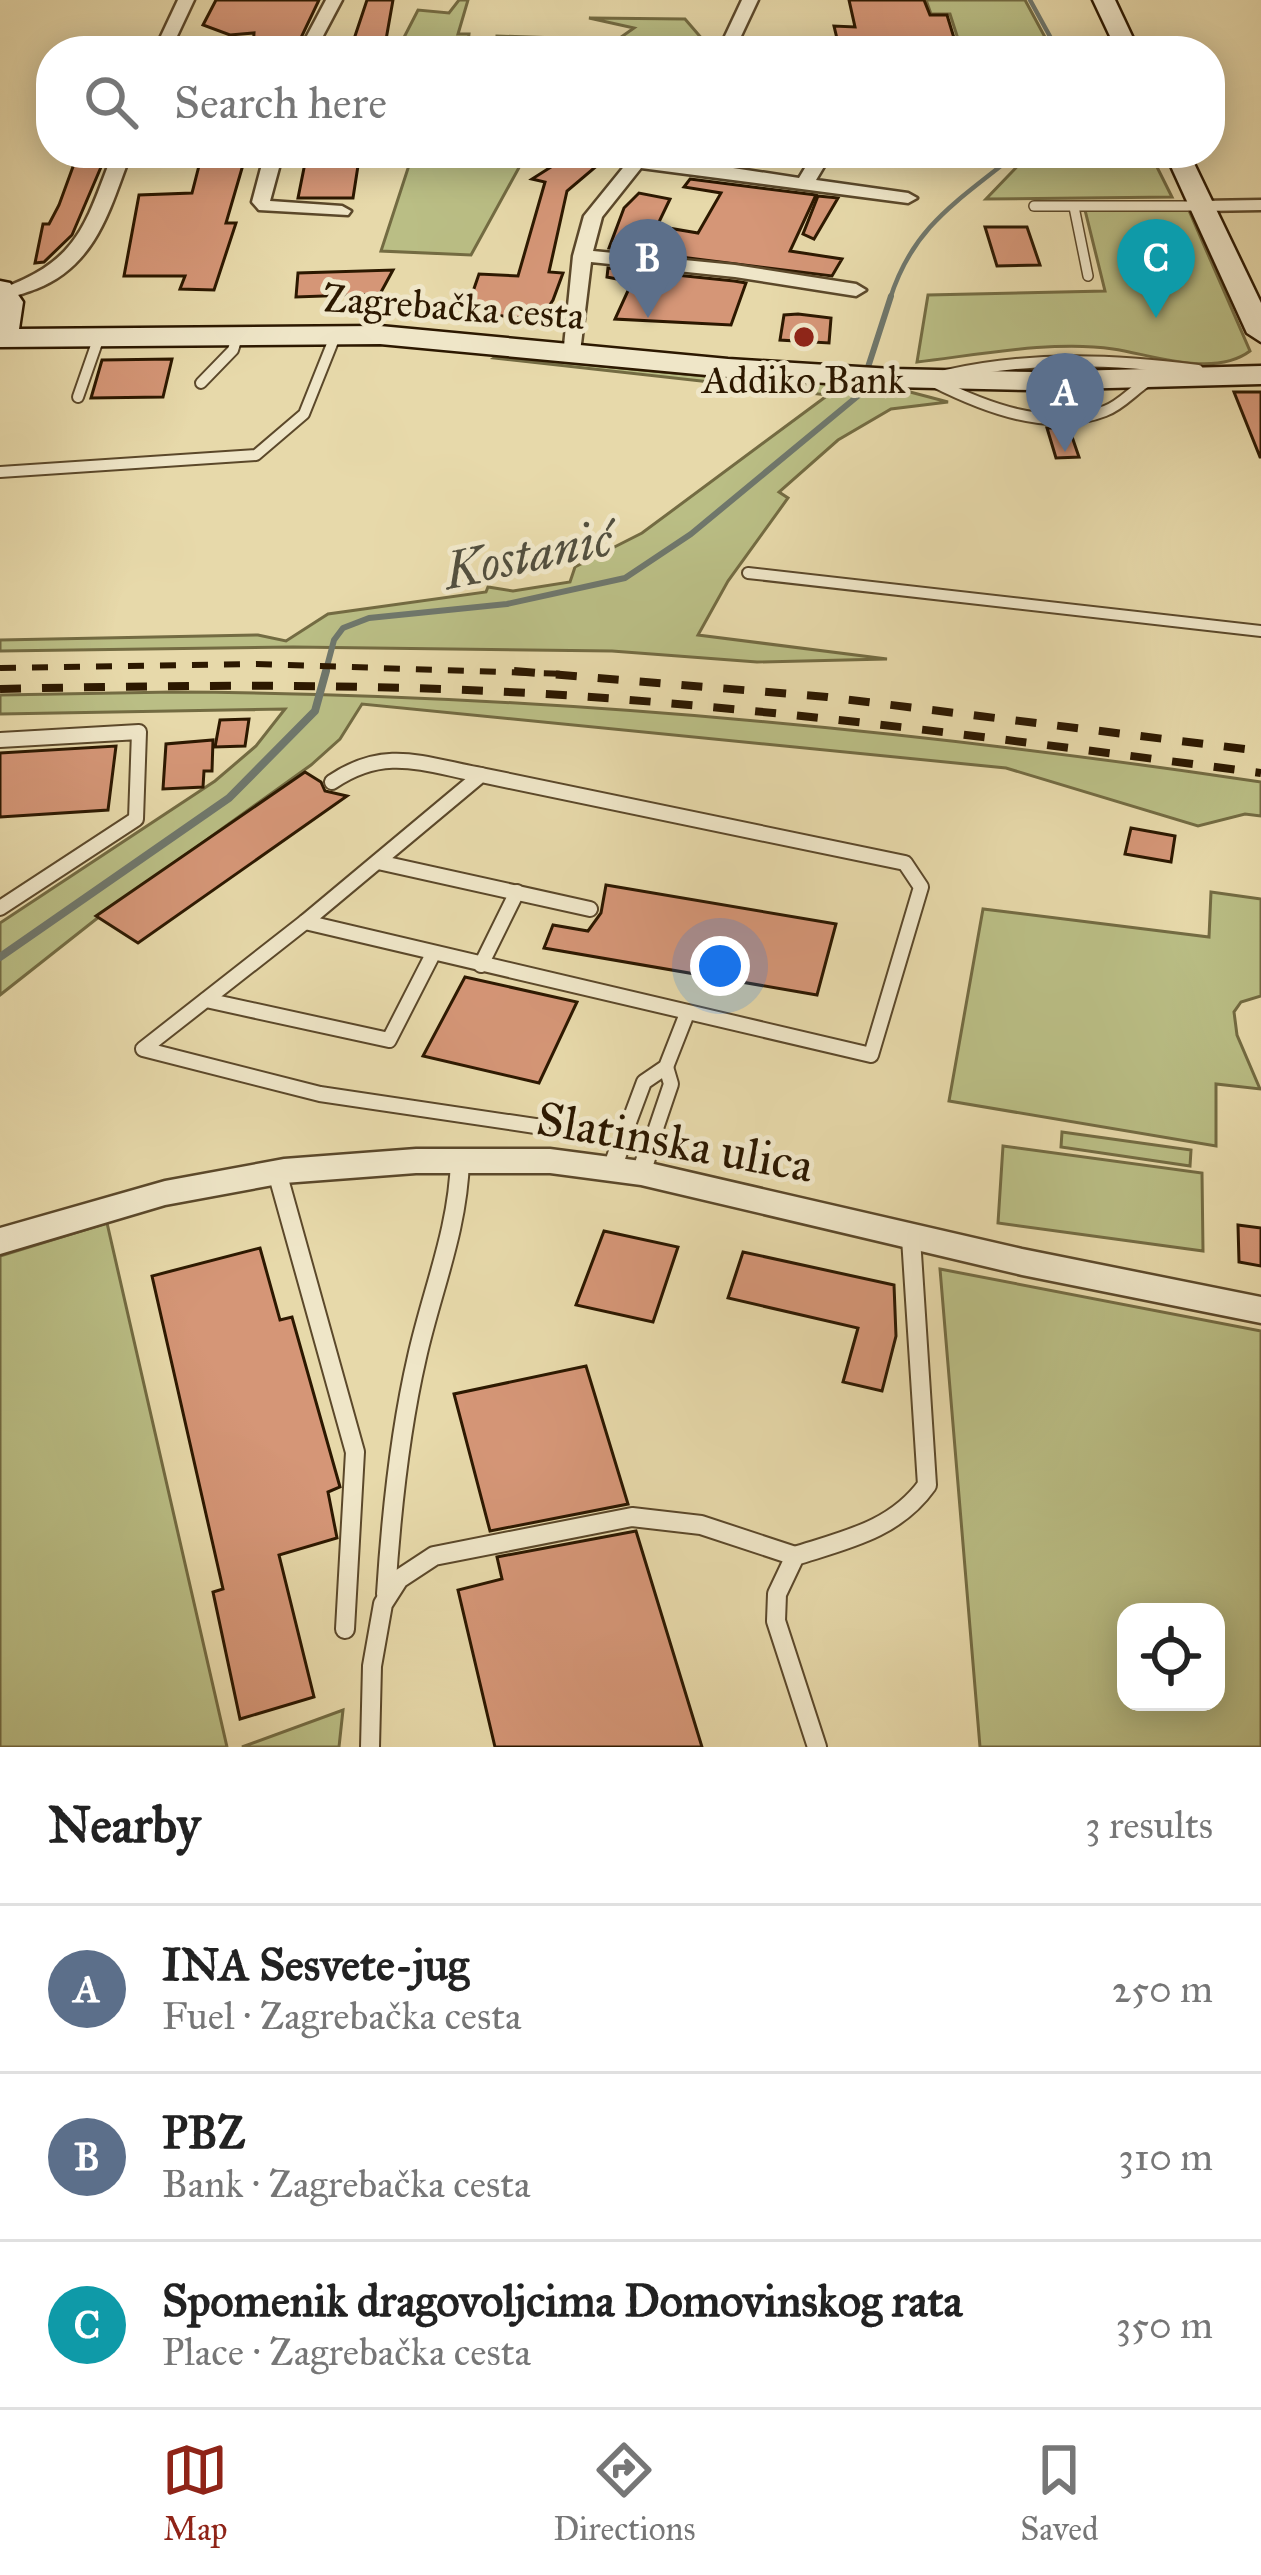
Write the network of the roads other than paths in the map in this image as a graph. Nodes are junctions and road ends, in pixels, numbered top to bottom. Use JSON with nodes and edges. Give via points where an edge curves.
{"nodes":[{"id":1,"x":186,"y":0,"type":"edge"},
{"id":2,"x":334,"y":0,"type":"edge"},
{"id":3,"x":750,"y":0,"type":"edge"},
{"id":4,"x":1104,"y":0,"type":"edge"},
{"id":5,"x":169,"y":36,"type":"edge"},
{"id":6,"x":316,"y":36,"type":"edge"},
{"id":7,"x":733,"y":36,"type":"edge"},
{"id":8,"x":1121,"y":36,"type":"edge"},
{"id":9,"x":115,"y":168,"type":"edge"},
{"id":10,"x":270,"y":168,"type":"edge"},
{"id":11,"x":631,"y":168,"type":"edge"},
{"id":12,"x":707,"y":168,"type":"edge"},
{"id":13,"x":814,"y":168,"type":"edge"},
{"id":14,"x":1184,"y":168,"type":"edge"},
{"id":15,"x":805,"y":184,"type":"junction"},
{"id":16,"x":908,"y":198,"type":"dead end"},
{"id":17,"x":1261,"y":205,"type":"edge"},
{"id":18,"x":1034,"y":206,"type":"dead end"},
{"id":19,"x":1201,"y":206,"type":"junction"},
{"id":20,"x":1074,"y":207,"type":"junction"},
{"id":21,"x":342,"y":211,"type":"dead end"},
{"id":22,"x":582,"y":256,"type":"junction"},
{"id":23,"x":1088,"y":276,"type":"dead end"},
{"id":24,"x":856,"y":290,"type":"dead end"},
{"id":25,"x":3,"y":291,"type":"edge"},
{"id":26,"x":1261,"y":333,"type":"edge"},
{"id":27,"x":100,"y":334,"type":"junction"},
{"id":28,"x":238,"y":334,"type":"junction"},
{"id":29,"x":336,"y":334,"type":"junction"},
{"id":30,"x":1,"y":338,"type":"edge"},
{"id":31,"x":571,"y":352,"type":"junction"},
{"id":32,"x":1248,"y":375,"type":"edge"},
{"id":33,"x":929,"y":380,"type":"junction"},
{"id":34,"x":202,"y":383,"type":"dead end"},
{"id":35,"x":78,"y":397,"type":"dead end"},
{"id":36,"x":0,"y":472,"type":"edge"},
{"id":37,"x":748,"y":573,"type":"dead end"},
{"id":38,"x":1261,"y":631,"type":"edge"},
{"id":39,"x":0,"y":740,"type":"edge"},
{"id":40,"x":481,"y":775,"type":"junction"},
{"id":41,"x":332,"y":782,"type":"dead end"},
{"id":42,"x":378,"y":862,"type":"junction"},
{"id":43,"x":517,"y":892,"type":"junction"},
{"id":44,"x":0,"y":908,"type":"edge"},
{"id":45,"x":590,"y":909,"type":"dead end"},
{"id":46,"x":305,"y":922,"type":"junction"},
{"id":47,"x":433,"y":953,"type":"junction"},
{"id":48,"x":481,"y":965,"type":"junction"},
{"id":49,"x":206,"y":1000,"type":"junction"},
{"id":50,"x":686,"y":1016,"type":"junction"},
{"id":51,"x":666,"y":1067,"type":"junction"},
{"id":52,"x":542,"y":1127,"type":"dead end"},
{"id":53,"x":460,"y":1160,"type":"junction"},
{"id":54,"x":627,"y":1171,"type":"junction"},
{"id":55,"x":277,"y":1172,"type":"junction"},
{"id":56,"x":911,"y":1238,"type":"junction"},
{"id":57,"x":0,"y":1241,"type":"edge"},
{"id":58,"x":1261,"y":1310,"type":"edge"},
{"id":59,"x":795,"y":1556,"type":"junction"},
{"id":60,"x":386,"y":1594,"type":"junction"},
{"id":61,"x":346,"y":1629,"type":"dead end"},
{"id":62,"x":370,"y":1747,"type":"edge"},
{"id":63,"x":818,"y":1747,"type":"edge"}],
"edges":[{"from":1,"to":5,"type":"street"},
{"from":2,"to":6,"type":"street"},
{"from":3,"to":7,"type":"street"},
{"from":4,"to":8,"type":"main road"},
{"from":9,"to":25,"type":"street","via":[[76,259],[50,277]]},
{"from":10,"to":21,"type":"street","via":[[265,206]]},
{"from":11,"to":22,"type":"street","via":[[593,216]]},
{"from":12,"to":15,"type":"street"},
{"from":13,"to":15,"type":"street"},
{"from":14,"to":19,"type":"main road"},
{"from":15,"to":16,"type":"street"},
{"from":17,"to":19,"type":"street"},
{"from":18,"to":20,"type":"lane"},
{"from":19,"to":20,"type":"lane"},
{"from":19,"to":26,"type":"main road"},
{"from":20,"to":23,"type":"lane"},
{"from":22,"to":24,"type":"street"},
{"from":22,"to":31,"type":"street"},
{"from":25,"to":30,"type":"main road","via":[[9,308]]},
{"from":27,"to":28,"type":"main road","name":"Zagrebačka cesta"},
{"from":27,"to":30,"type":"main road","name":"Zagrebačka cesta"},
{"from":27,"to":35,"type":"lane"},
{"from":28,"to":29,"type":"main road","name":"Zagrebačka cesta"},
{"from":28,"to":34,"type":"lane"},
{"from":29,"to":31,"type":"main road","name":"Zagrebačka cesta"},
{"from":29,"to":36,"type":"lane","via":[[304,414],[256,455]]},
{"from":31,"to":33,"type":"main road","name":"Zagrebačka cesta"},
{"from":32,"to":33,"type":"main road","name":"Zagrebačka cesta"},
{"from":32,"to":33,"type":"lane","via":[[1079,362],[991,365]]},
{"from":37,"to":38,"type":"lane"},
{"from":39,"to":44,"type":"lane","via":[[139,732],[136,819]]},
{"from":40,"to":41,"type":"lane","via":[[394,758],[374,759]]},
{"from":40,"to":42,"type":"lane"},
{"from":40,"to":50,"type":"lane","via":[[882,855],[917,874],[921,887],[871,1055]]},
{"from":42,"to":43,"type":"lane"},
{"from":42,"to":46,"type":"lane"},
{"from":43,"to":45,"type":"lane"},
{"from":43,"to":48,"type":"lane"},
{"from":46,"to":47,"type":"lane"},
{"from":46,"to":49,"type":"lane"},
{"from":47,"to":48,"type":"lane"},
{"from":47,"to":49,"type":"lane","via":[[389,1040]]},
{"from":48,"to":50,"type":"lane"},
{"from":49,"to":52,"type":"lane","via":[[143,1049],[320,1094]]},
{"from":50,"to":51,"type":"lane"},
{"from":51,"to":54,"type":"lane","via":[[671,1084]]},
{"from":51,"to":54,"type":"lane","via":[[644,1082]]},
{"from":53,"to":54,"type":"street","name":"Slatinska ulica"},
{"from":53,"to":55,"type":"street","name":"Slatinska ulica"},
{"from":53,"to":60,"type":"lane","via":[[461,1205],[400,1447]]},
{"from":54,"to":56,"type":"street","name":"Slatinska ulica"},
{"from":55,"to":57,"type":"street","name":"Slatinska ulica","via":[[165,1193]]},
{"from":55,"to":61,"type":"lane","via":[[355,1452]]},
{"from":56,"to":58,"type":"street","name":"Slatinska ulica"},
{"from":56,"to":59,"type":"lane","via":[[927,1485],[890,1524]]},
{"from":59,"to":60,"type":"lane","via":[[701,1525],[632,1517],[434,1556]]},
{"from":59,"to":63,"type":"lane","via":[[777,1594],[776,1621]]},
{"from":60,"to":62,"type":"lane"}]}
